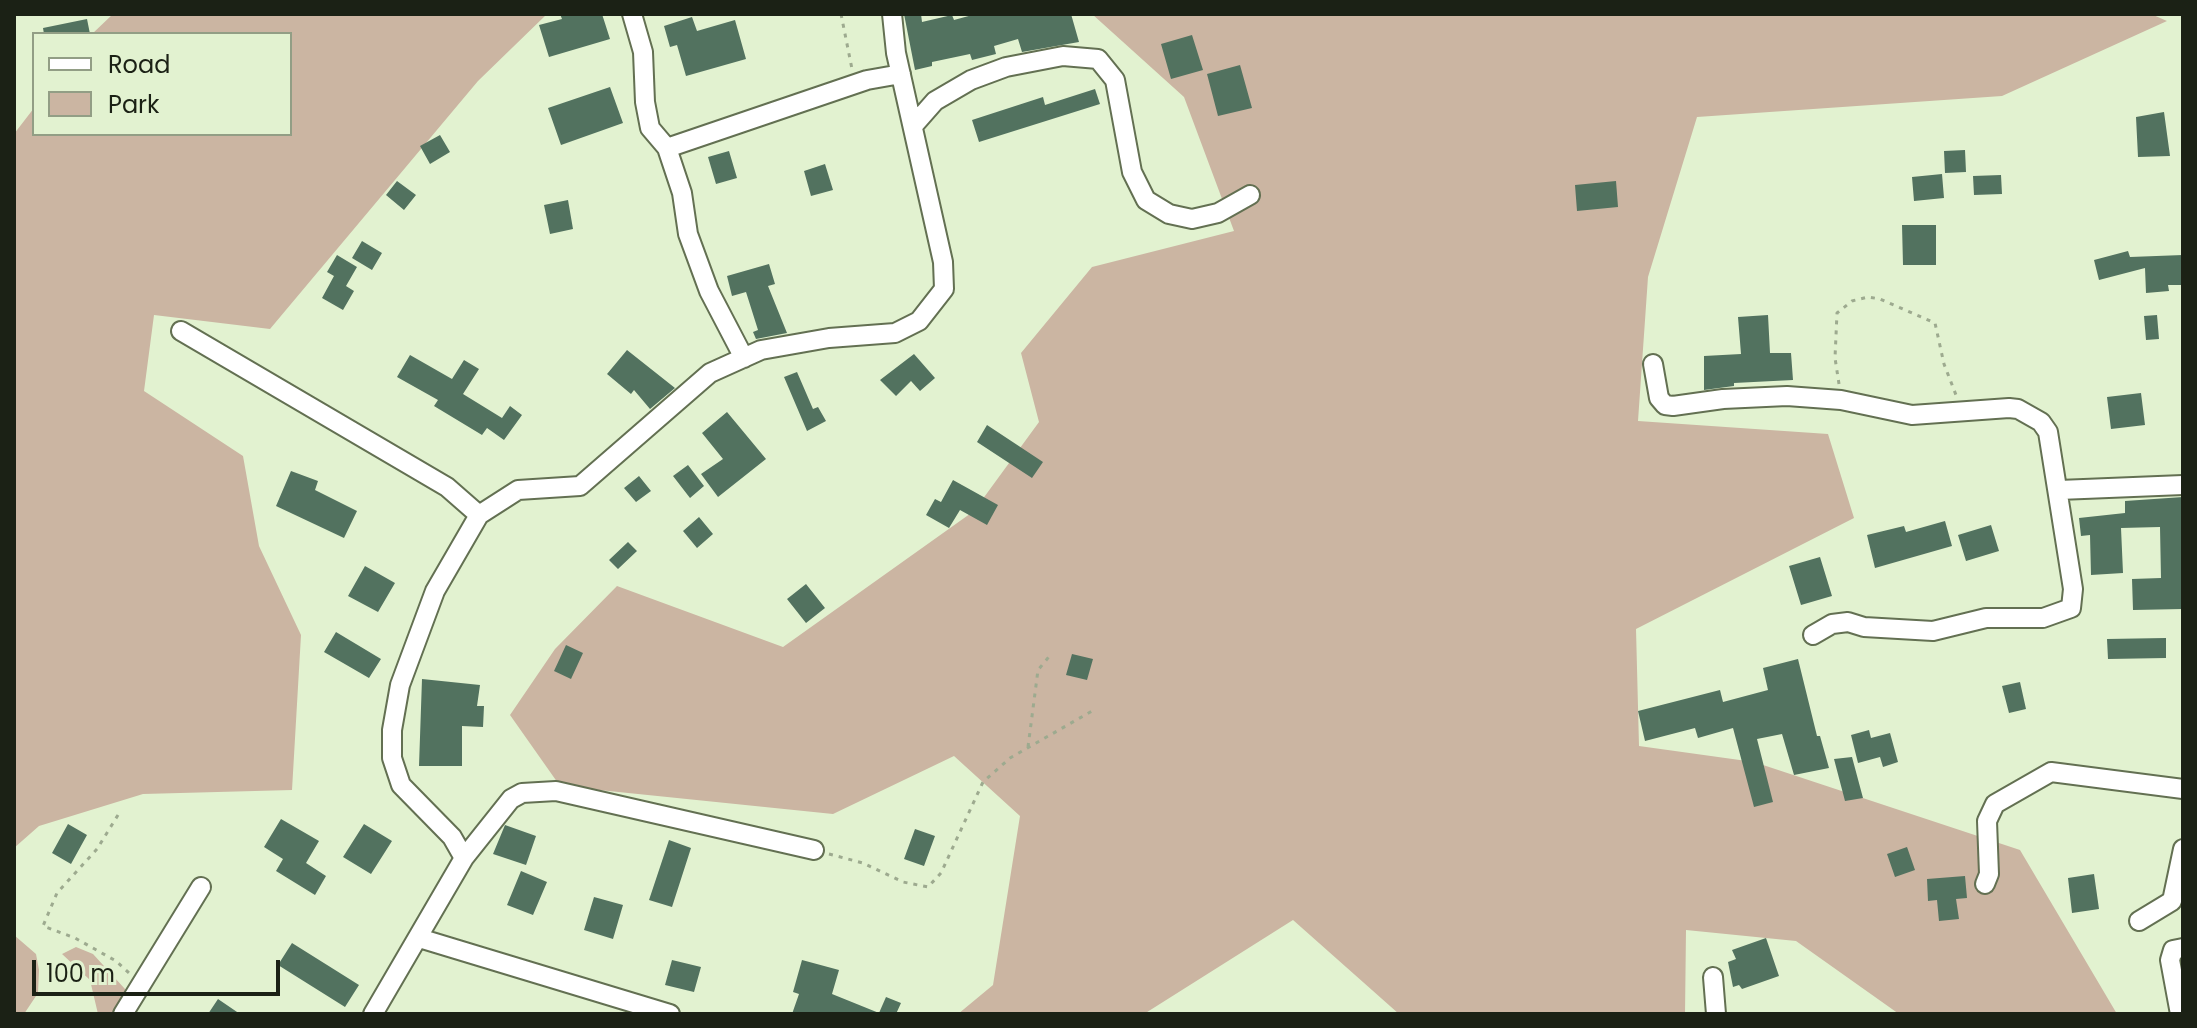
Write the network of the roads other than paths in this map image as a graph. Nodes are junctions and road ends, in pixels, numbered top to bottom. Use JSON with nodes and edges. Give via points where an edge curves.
{"nodes":[{"id":1,"x":632,"y":14,"type":"edge"},
{"id":2,"x":892,"y":14,"type":"edge"},
{"id":3,"x":901,"y":74,"type":"junction"},
{"id":4,"x":913,"y":126,"type":"junction"},
{"id":5,"x":667,"y":148,"type":"junction"},
{"id":6,"x":1250,"y":195,"type":"dead end"},
{"id":7,"x":181,"y":331,"type":"dead end"},
{"id":8,"x":744,"y":358,"type":"junction"},
{"id":9,"x":1653,"y":364,"type":"dead end"},
{"id":10,"x":2183,"y":485,"type":"edge"},
{"id":11,"x":2059,"y":490,"type":"junction"},
{"id":12,"x":479,"y":515,"type":"junction"},
{"id":13,"x":1813,"y":635,"type":"dead end"},
{"id":14,"x":2183,"y":789,"type":"edge"},
{"id":15,"x":2183,"y":849,"type":"edge"},
{"id":16,"x":814,"y":850,"type":"road end"},
{"id":17,"x":464,"y":858,"type":"junction"},
{"id":18,"x":1985,"y":884,"type":"dead end"},
{"id":19,"x":201,"y":887,"type":"dead end"},
{"id":20,"x":2139,"y":921,"type":"dead end"},
{"id":21,"x":419,"y":938,"type":"junction"},
{"id":22,"x":2183,"y":948,"type":"edge"},
{"id":23,"x":1713,"y":977,"type":"dead end"},
{"id":24,"x":123,"y":1014,"type":"edge"},
{"id":25,"x":373,"y":1014,"type":"edge"},
{"id":26,"x":670,"y":1014,"type":"edge"},
{"id":27,"x":1716,"y":1014,"type":"edge"},
{"id":28,"x":2180,"y":1014,"type":"edge"}],
"edges":[{"from":1,"to":5,"type":"street","via":[[643,52],[650,128]]},
{"from":2,"to":3,"type":"street"},
{"from":3,"to":4,"type":"street"},
{"from":3,"to":5,"type":"street","via":[[855,84]]},
{"from":4,"to":6,"type":"street","via":[[935,101],[994,71],[1063,56],[1098,59],[1115,80],[1132,172],[1146,200],[1169,214],[1192,219],[1218,213]]},
{"from":4,"to":8,"type":"street","via":[[943,262],[944,289],[935,305],[895,333],[829,338]]},
{"from":5,"to":8,"type":"street","via":[[688,234],[709,291]]},
{"from":7,"to":12,"type":"street","via":[[447,487]]},
{"from":8,"to":12,"type":"street","via":[[710,373],[580,486],[518,490]]},
{"from":9,"to":11,"type":"street","via":[[1655,387],[1665,405],[1787,396],[1841,400],[1912,415],[2009,408],[2041,422],[2051,441]]},
{"from":10,"to":11,"type":"street"},
{"from":11,"to":13,"type":"street","via":[[2071,608],[2043,618],[1986,618],[1933,631],[1848,622]]},
{"from":12,"to":17,"type":"street","via":[[435,591],[400,685],[392,730],[392,758],[401,785],[452,837]]},
{"from":14,"to":18,"type":"street","via":[[2051,772],[1995,804],[1987,821]]},
{"from":15,"to":20,"type":"street","via":[[2172,901]]},
{"from":16,"to":17,"type":"street","via":[[556,791],[511,799]]},
{"from":17,"to":21,"type":"street"},
{"from":19,"to":24,"type":"street"},
{"from":21,"to":25,"type":"street"},
{"from":21,"to":26,"type":"street"},
{"from":22,"to":28,"type":"street","via":[[2173,950],[2170,960]]},
{"from":23,"to":27,"type":"street"}]}
